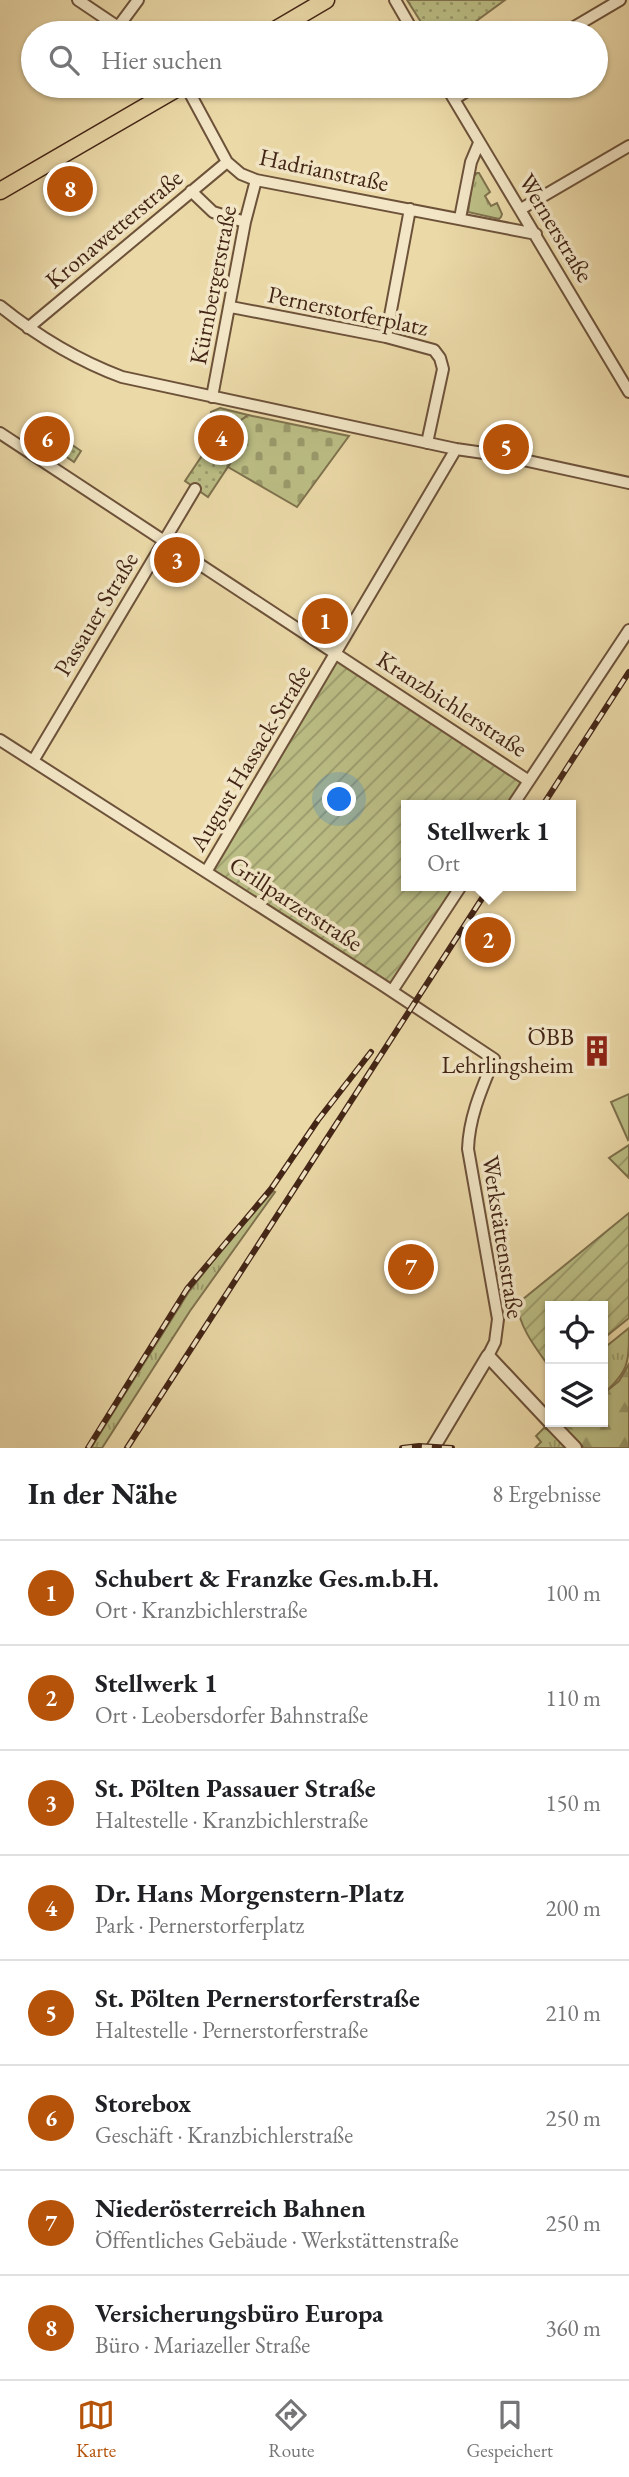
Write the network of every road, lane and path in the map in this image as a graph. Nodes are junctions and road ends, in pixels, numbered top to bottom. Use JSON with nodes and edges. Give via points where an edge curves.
{"nodes":[{"id":1,"x":78,"y":0,"type":"edge"},
{"id":2,"x":138,"y":0,"type":"edge"},
{"id":3,"x":326,"y":0,"type":"edge"},
{"id":4,"x":395,"y":0,"type":"edge"},
{"id":5,"x":620,"y":0,"type":"edge"},
{"id":6,"x":109,"y":21,"type":"edge"},
{"id":7,"x":127,"y":21,"type":"edge"},
{"id":8,"x":290,"y":21,"type":"edge"},
{"id":9,"x":407,"y":21,"type":"edge"},
{"id":10,"x":584,"y":21,"type":"edge"},
{"id":11,"x":162,"y":98,"type":"edge"},
{"id":12,"x":190,"y":98,"type":"edge"},
{"id":13,"x":454,"y":99,"type":"edge"},
{"id":14,"x":478,"y":143,"type":"junction"},
{"id":15,"x":629,"y":146,"type":"edge"},
{"id":16,"x":227,"y":162,"type":"junction"},
{"id":17,"x":256,"y":180,"type":"junction"},
{"id":18,"x":0,"y":191,"type":"edge"},
{"id":19,"x":191,"y":191,"type":"junction"},
{"id":20,"x":410,"y":209,"type":"junction"},
{"id":21,"x":521,"y":209,"type":"junction"},
{"id":22,"x":460,"y":218,"type":"junction"},
{"id":23,"x":245,"y":222,"type":"junction"},
{"id":24,"x":536,"y":234,"type":"junction"},
{"id":25,"x":0,"y":306,"type":"edge"},
{"id":26,"x":231,"y":307,"type":"junction"},
{"id":27,"x":28,"y":328,"type":"junction"},
{"id":28,"x":386,"y":337,"type":"junction"},
{"id":29,"x":629,"y":392,"type":"edge"},
{"id":30,"x":212,"y":397,"type":"junction"},
{"id":31,"x":0,"y":433,"type":"edge"},
{"id":32,"x":427,"y":443,"type":"junction"},
{"id":33,"x":456,"y":449,"type":"junction"},
{"id":34,"x":629,"y":483,"type":"edge"},
{"id":35,"x":195,"y":489,"type":"dead end"},
{"id":36,"x":164,"y":540,"type":"junction"},
{"id":37,"x":629,"y":630,"type":"edge"},
{"id":38,"x":337,"y":654,"type":"junction"},
{"id":39,"x":0,"y":740,"type":"edge"},
{"id":40,"x":33,"y":761,"type":"junction"},
{"id":41,"x":529,"y":780,"type":"junction"},
{"id":42,"x":516,"y":800,"type":"edge"},
{"id":43,"x":206,"y":872,"type":"junction"},
{"id":44,"x":458,"y":891,"type":"edge"},
{"id":45,"x":392,"y":991,"type":"junction"},
{"id":46,"x":488,"y":1356,"type":"junction"},
{"id":47,"x":545,"y":1417,"type":"edge"},
{"id":48,"x":555,"y":1427,"type":"edge"},
{"id":49,"x":433,"y":1448,"type":"edge"},
{"id":50,"x":575,"y":1448,"type":"edge"}],
"edges":[{"from":1,"to":6,"type":"street"},
{"from":2,"to":7,"type":"street"},
{"from":3,"to":8,"type":"main road"},
{"from":4,"to":9,"type":"street"},
{"from":5,"to":10,"type":"street"},
{"from":11,"to":18,"type":"main road"},
{"from":12,"to":16,"type":"street","name":"Hadrianstraße"},
{"from":13,"to":14,"type":"street","name":"Wernerstraße"},
{"from":14,"to":21,"type":"street","name":"Wernerstraße"},
{"from":14,"to":22,"type":"street"},
{"from":15,"to":21,"type":"street"},
{"from":16,"to":17,"type":"street","name":"Hadrianstraße"},
{"from":16,"to":19,"type":"street","name":"Kronawetterstraße"},
{"from":17,"to":20,"type":"street","name":"Hadrianstraße"},
{"from":17,"to":23,"type":"street","name":"Kürnbergerstraße"},
{"from":19,"to":23,"type":"street","via":[[213,212]]},
{"from":19,"to":27,"type":"street","name":"Kronawetterstraße"},
{"from":20,"to":22,"type":"street","name":"Hadrianstraße"},
{"from":20,"to":28,"type":"street"},
{"from":21,"to":24,"type":"street","name":"Wernerstraße"},
{"from":22,"to":24,"type":"street","name":"Hadrianstraße"},
{"from":23,"to":26,"type":"street","name":"Kürnbergerstraße"},
{"from":24,"to":29,"type":"street","name":"Wernerstraße"},
{"from":25,"to":27,"type":"street"},
{"from":26,"to":28,"type":"street","name":"Pernerstorferplatz"},
{"from":26,"to":30,"type":"street","name":"Kürnbergerstraße"},
{"from":27,"to":30,"type":"street","via":[[107,372]]},
{"from":28,"to":32,"type":"street","name":"Pernerstorferplatz","via":[[434,350],[440,358],[443,369]]},
{"from":30,"to":32,"type":"street"},
{"from":31,"to":36,"type":"street","name":"Kranzbichlerstraße"},
{"from":32,"to":33,"type":"street"},
{"from":33,"to":34,"type":"street"},
{"from":33,"to":38,"type":"street","name":"August Hassack-Straße"},
{"from":35,"to":36,"type":"street","name":"Passauer Straße"},
{"from":36,"to":38,"type":"street","name":"Kranzbichlerstraße"},
{"from":36,"to":40,"type":"street","name":"Passauer Straße"},
{"from":37,"to":41,"type":"street"},
{"from":38,"to":41,"type":"street","name":"Kranzbichlerstraße"},
{"from":38,"to":43,"type":"street","name":"August Hassack-Straße"},
{"from":39,"to":40,"type":"street","name":"Grillparzerstraße"},
{"from":40,"to":43,"type":"street","name":"Grillparzerstraße"},
{"from":41,"to":42,"type":"street"},
{"from":43,"to":45,"type":"street","name":"Grillparzerstraße"},
{"from":44,"to":45,"type":"street"},
{"from":45,"to":46,"type":"street","name":"Werkstättenstraße","via":[[494,1059],[468,1131],[470,1171],[498,1319]]},
{"from":46,"to":47,"type":"street"},
{"from":46,"to":49,"type":"street","name":"Werkstättenstraße"},
{"from":48,"to":50,"type":"street"}]}
